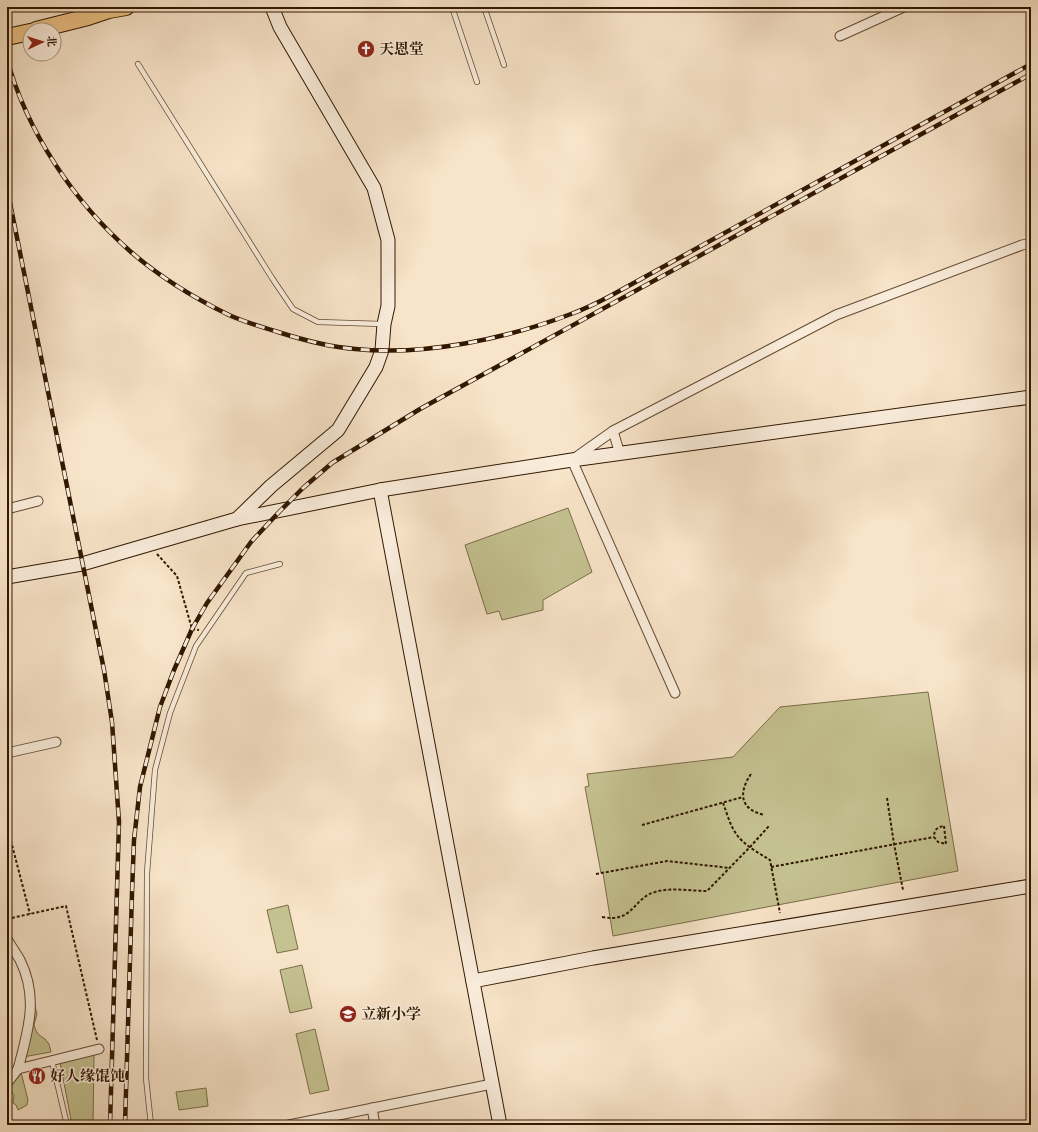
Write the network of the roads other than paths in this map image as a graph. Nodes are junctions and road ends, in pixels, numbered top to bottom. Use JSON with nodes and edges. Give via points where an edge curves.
{"nodes":[{"id":1,"x":126,"y":7,"type":"edge"},
{"id":2,"x":272,"y":7,"type":"edge"},
{"id":3,"x":452,"y":7,"type":"edge"},
{"id":4,"x":484,"y":7,"type":"edge"},
{"id":5,"x":904,"y":7,"type":"edge"},
{"id":6,"x":62,"y":24,"type":"edge"},
{"id":7,"x":22,"y":34,"type":"edge"},
{"id":8,"x":840,"y":36,"type":"dead end"},
{"id":9,"x":7,"y":37,"type":"edge"},
{"id":10,"x":138,"y":64,"type":"dead end"},
{"id":11,"x":504,"y":65,"type":"dead end"},
{"id":12,"x":477,"y":82,"type":"dead end"},
{"id":13,"x":1031,"y":243,"type":"edge"},
{"id":14,"x":384,"y":324,"type":"junction"},
{"id":15,"x":1031,"y":397,"type":"edge"},
{"id":16,"x":613,"y":431,"type":"junction"},
{"id":17,"x":620,"y":454,"type":"junction"},
{"id":18,"x":572,"y":460,"type":"junction"},
{"id":19,"x":380,"y":490,"type":"junction"},
{"id":20,"x":38,"y":501,"type":"dead end"},
{"id":21,"x":7,"y":509,"type":"edge"},
{"id":22,"x":237,"y":519,"type":"junction"},
{"id":23,"x":280,"y":564,"type":"dead end"},
{"id":24,"x":7,"y":577,"type":"edge"},
{"id":25,"x":675,"y":693,"type":"dead end"},
{"id":26,"x":56,"y":742,"type":"dead end"},
{"id":27,"x":7,"y":754,"type":"edge"},
{"id":28,"x":1031,"y":886,"type":"edge"},
{"id":29,"x":7,"y":939,"type":"edge"},
{"id":30,"x":473,"y":981,"type":"junction"},
{"id":31,"x":99,"y":1049,"type":"road end"},
{"id":32,"x":52,"y":1061,"type":"junction"},
{"id":33,"x":18,"y":1069,"type":"junction"},
{"id":34,"x":7,"y":1083,"type":"edge"},
{"id":35,"x":492,"y":1084,"type":"junction"},
{"id":36,"x":372,"y":1108,"type":"junction"},
{"id":37,"x":67,"y":1125,"type":"edge"},
{"id":38,"x":151,"y":1125,"type":"edge"},
{"id":39,"x":288,"y":1125,"type":"edge"},
{"id":40,"x":374,"y":1125,"type":"edge"},
{"id":41,"x":500,"y":1125,"type":"edge"}],
"edges":[{"from":1,"to":6,"type":"highway"},
{"from":2,"to":14,"type":"street","via":[[280,27],[374,188],[388,240],[388,306]]},
{"from":3,"to":12,"type":"lane"},
{"from":4,"to":11,"type":"lane"},
{"from":5,"to":8,"type":"street"},
{"from":7,"to":9,"type":"highway"},
{"from":10,"to":14,"type":"lane","via":[[293,309],[318,322]]},
{"from":13,"to":16,"type":"street","via":[[836,315]]},
{"from":14,"to":22,"type":"street","via":[[382,350],[376,367],[338,430],[271,486]]},
{"from":15,"to":17,"type":"street"},
{"from":16,"to":17,"type":"street"},
{"from":16,"to":18,"type":"street"},
{"from":17,"to":18,"type":"street"},
{"from":18,"to":19,"type":"street"},
{"from":18,"to":25,"type":"street"},
{"from":19,"to":22,"type":"street"},
{"from":19,"to":30,"type":"street"},
{"from":20,"to":21,"type":"street"},
{"from":22,"to":24,"type":"street","via":[[82,564]]},
{"from":23,"to":38,"type":"lane","via":[[246,573],[196,646],[170,713],[155,777],[146,881],[146,1078]]},
{"from":26,"to":27,"type":"street"},
{"from":28,"to":30,"type":"street","via":[[593,958]]},
{"from":29,"to":33,"type":"street","via":[[20,961],[28,982],[31,1001],[29,1026]]},
{"from":30,"to":35,"type":"street"},
{"from":31,"to":32,"type":"street"},
{"from":32,"to":33,"type":"street"},
{"from":32,"to":37,"type":"lane"},
{"from":33,"to":34,"type":"street"},
{"from":35,"to":36,"type":"street"},
{"from":35,"to":41,"type":"street"},
{"from":36,"to":39,"type":"street"},
{"from":36,"to":40,"type":"street"}]}
